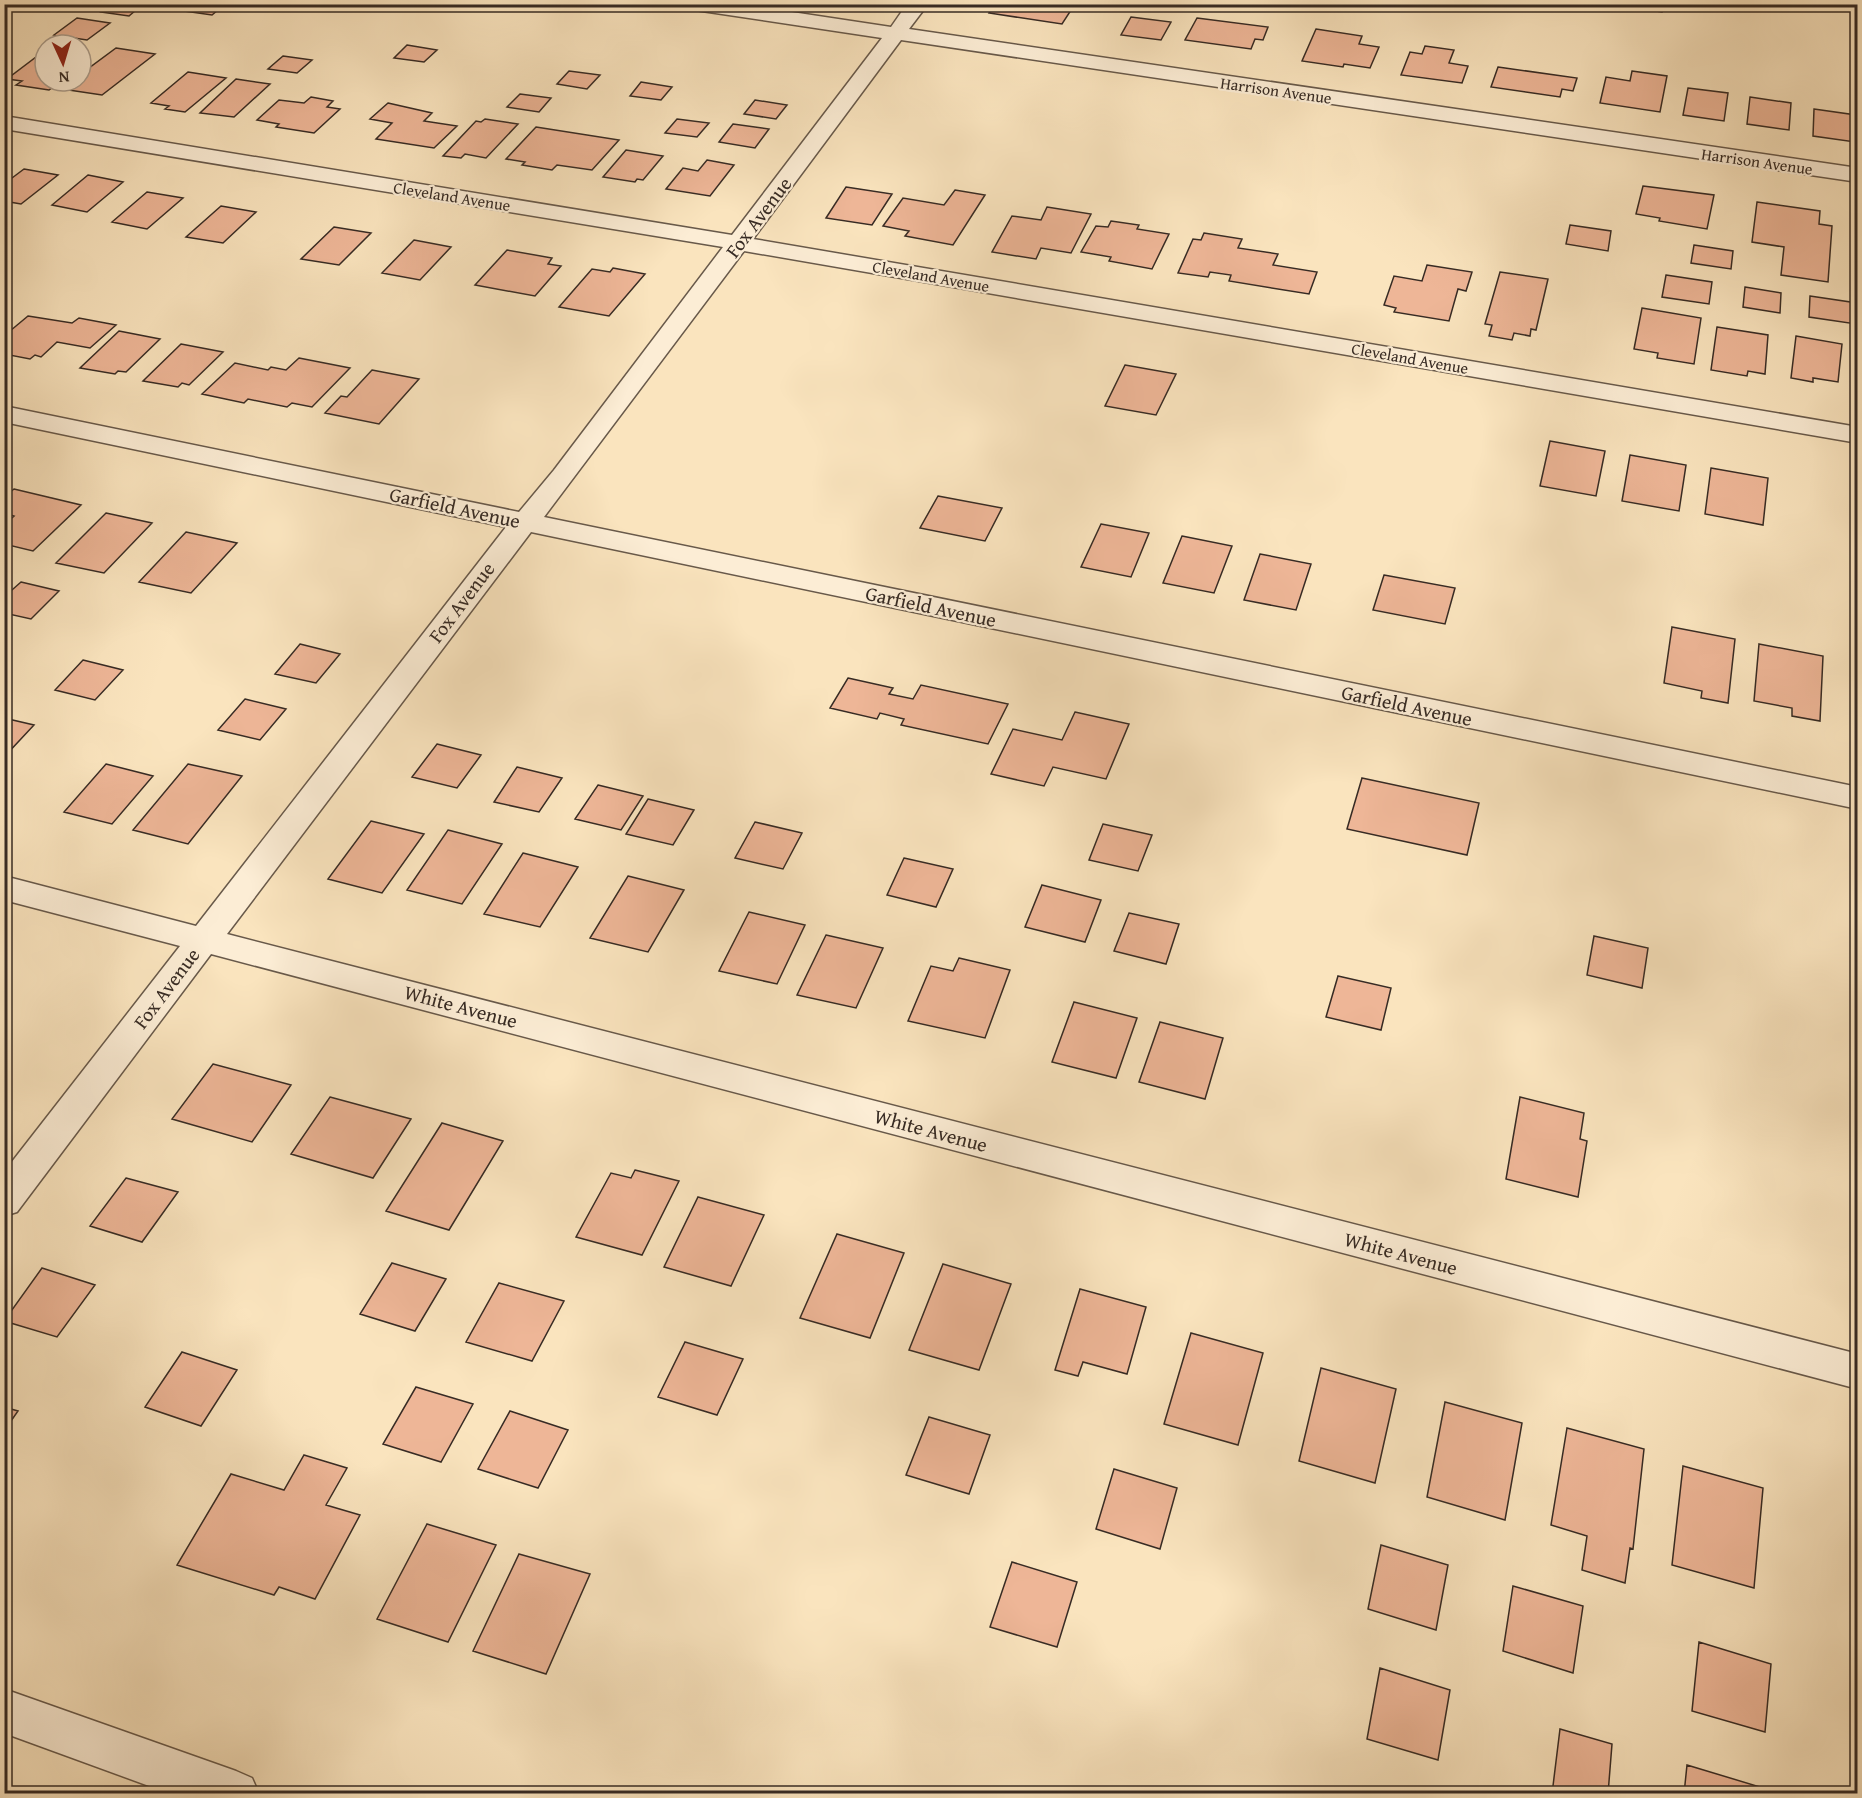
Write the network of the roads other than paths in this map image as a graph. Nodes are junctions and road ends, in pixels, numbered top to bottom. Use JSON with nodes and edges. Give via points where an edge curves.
{"nodes":[{"id":1,"x":695,"y":4,"type":"edge"},
{"id":2,"x":918,"y":4,"type":"edge"},
{"id":3,"x":896,"y":34,"type":"junction"},
{"id":4,"x":4,"y":122,"type":"edge"},
{"id":5,"x":1857,"y":175,"type":"edge"},
{"id":6,"x":738,"y":243,"type":"junction"},
{"id":7,"x":4,"y":414,"type":"edge"},
{"id":8,"x":1857,"y":435,"type":"edge"},
{"id":9,"x":525,"y":522,"type":"junction"},
{"id":10,"x":1857,"y":798,"type":"edge"},
{"id":11,"x":4,"y":888,"type":"edge"},
{"id":12,"x":203,"y":939,"type":"junction"},
{"id":13,"x":4,"y":1201,"type":"edge"},
{"id":14,"x":1857,"y":1372,"type":"edge"},
{"id":15,"x":4,"y":1711,"type":"edge"},
{"id":16,"x":236,"y":1794,"type":"edge"}],
"edges":[{"from":1,"to":3,"type":"street","name":"Harrison Avenue"},
{"from":2,"to":3,"type":"street","name":"Fox Avenue"},
{"from":3,"to":5,"type":"street","name":"Harrison Avenue"},
{"from":3,"to":6,"type":"street","name":"Fox Avenue"},
{"from":4,"to":6,"type":"street","name":"Cleveland Avenue"},
{"from":6,"to":8,"type":"street","name":"Cleveland Avenue"},
{"from":6,"to":9,"type":"street","name":"Fox Avenue"},
{"from":7,"to":9,"type":"street","name":"Garfield Avenue"},
{"from":9,"to":10,"type":"street","name":"Garfield Avenue"},
{"from":9,"to":12,"type":"street","name":"Fox Avenue"},
{"from":11,"to":12,"type":"street","name":"White Avenue"},
{"from":12,"to":13,"type":"street","name":"Fox Avenue"},
{"from":12,"to":14,"type":"street","name":"White Avenue"},
{"from":15,"to":16,"type":"street"}]}
